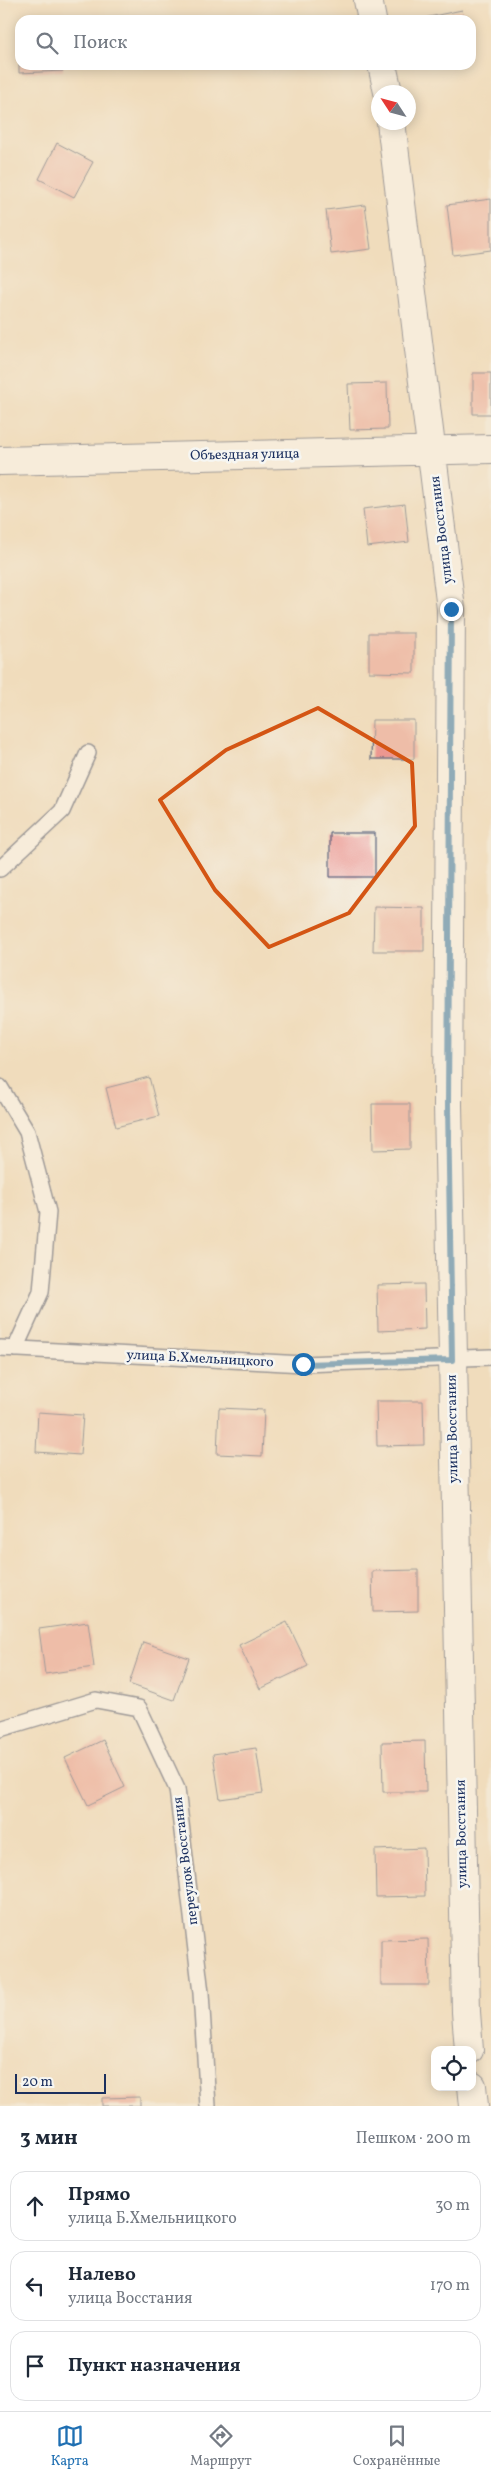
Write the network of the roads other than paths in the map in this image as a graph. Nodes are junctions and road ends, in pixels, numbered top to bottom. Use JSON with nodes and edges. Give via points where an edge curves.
{"nodes":[{"id":1,"x":368,"y":0,"type":"edge"},
{"id":2,"x":371,"y":15,"type":"edge"},
{"id":3,"x":383,"y":70,"type":"edge"},
{"id":4,"x":386,"y":85,"type":"edge"},
{"id":5,"x":393,"y":130,"type":"edge"},
{"id":6,"x":491,"y":449,"type":"edge"},
{"id":7,"x":433,"y":450,"type":"junction"},
{"id":8,"x":0,"y":461,"type":"edge"},
{"id":9,"x":88,"y":753,"type":"dead end"},
{"id":10,"x":0,"y":869,"type":"edge"},
{"id":11,"x":0,"y":1087,"type":"edge"},
{"id":12,"x":7,"y":1349,"type":"edge"},
{"id":13,"x":491,"y":1357,"type":"edge"},
{"id":14,"x":452,"y":1360,"type":"junction"},
{"id":15,"x":0,"y":1730,"type":"edge"},
{"id":16,"x":469,"y":2046,"type":"edge"},
{"id":17,"x":472,"y":2091,"type":"edge"},
{"id":18,"x":208,"y":2106,"type":"edge"},
{"id":19,"x":474,"y":2106,"type":"edge"}],
"edges":[{"from":1,"to":2,"type":"street"},
{"from":3,"to":4,"type":"street"},
{"from":5,"to":7,"type":"street","name":"улица Восстания"},
{"from":6,"to":7,"type":"street","name":"Объездная улица"},
{"from":7,"to":8,"type":"street","name":"Объездная улица"},
{"from":7,"to":14,"type":"street","name":"улица Восстания","via":[[451,609],[448,1105]]},
{"from":9,"to":10,"type":"lane","via":[[62,811]]},
{"from":11,"to":12,"type":"lane","via":[[27,1132],[48,1212],[41,1292]]},
{"from":12,"to":14,"type":"lane","name":"улица Б.Хмельницкого","via":[[303,1364]]},
{"from":13,"to":14,"type":"lane","name":"улица Б.Хмельницкого"},
{"from":14,"to":16,"type":"street","name":"улица Восстания"},
{"from":15,"to":18,"type":"lane","name":"переулок Восстания","via":[[96,1700],[139,1708],[177,1789],[201,1993]]},
{"from":17,"to":19,"type":"street"}]}
